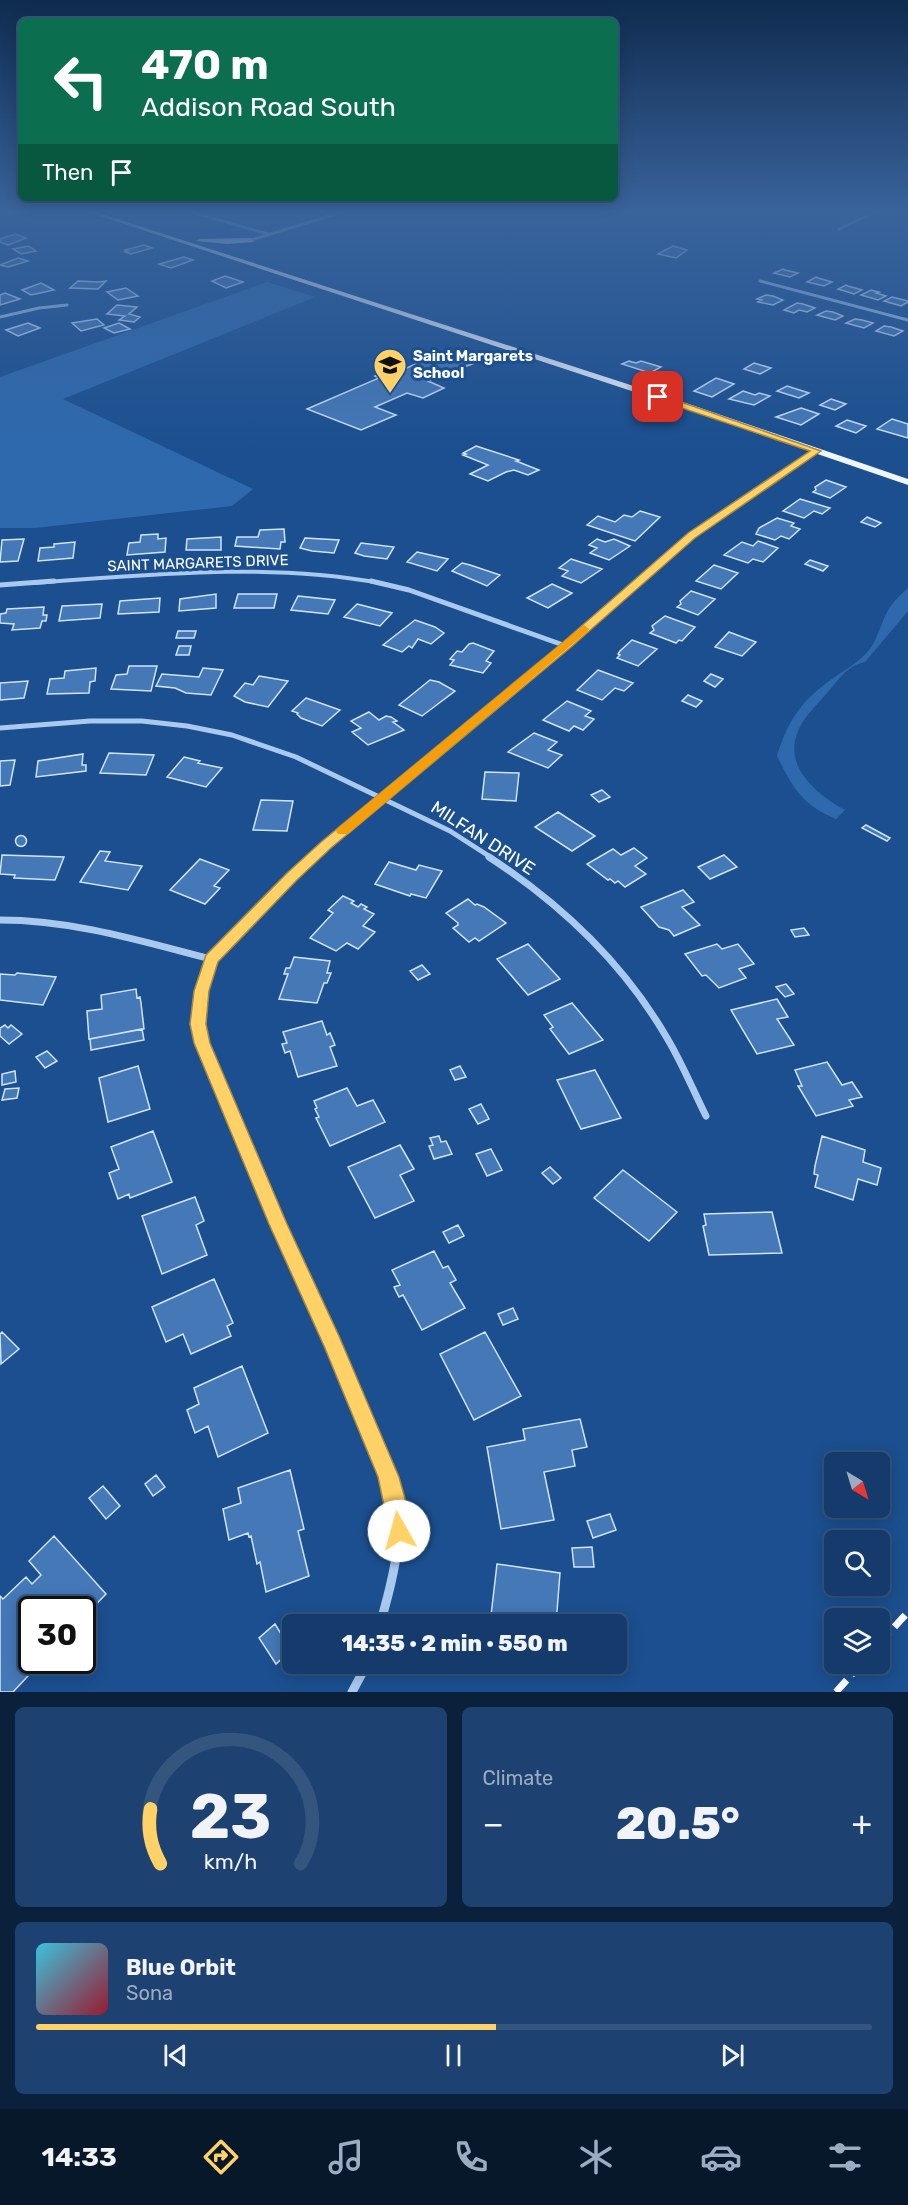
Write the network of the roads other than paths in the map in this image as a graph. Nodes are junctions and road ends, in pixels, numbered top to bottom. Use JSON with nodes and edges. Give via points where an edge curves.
{"nodes":[{"id":1,"x":334,"y":291,"type":"edge"},
{"id":2,"x":798,"y":291,"type":"edge"},
{"id":3,"x":67,"y":305,"type":"dead end"},
{"id":4,"x":0,"y":317,"type":"edge"},
{"id":5,"x":908,"y":320,"type":"edge"},
{"id":6,"x":816,"y":451,"type":"junction"},
{"id":7,"x":908,"y":482,"type":"edge"},
{"id":8,"x":0,"y":585,"type":"edge"},
{"id":9,"x":566,"y":646,"type":"junction"},
{"id":10,"x":0,"y":728,"type":"edge"},
{"id":11,"x":380,"y":798,"type":"junction"},
{"id":12,"x":0,"y":920,"type":"edge"},
{"id":13,"x":211,"y":959,"type":"junction"},
{"id":14,"x":706,"y":1116,"type":"dead end"},
{"id":15,"x":382,"y":1614,"type":"edge"},
{"id":16,"x":362,"y":1674,"type":"edge"},
{"id":17,"x":352,"y":1692,"type":"edge"}],
"edges":[{"from":1,"to":6,"type":"main road"},
{"from":2,"to":5,"type":"street"},
{"from":3,"to":4,"type":"street"},
{"from":6,"to":7,"type":"main road"},
{"from":6,"to":9,"type":"street","via":[[692,536]]},
{"from":8,"to":9,"type":"street","name":"SAINT MARGARETS DRIVE","via":[[242,570],[331,575],[386,583]]},
{"from":9,"to":11,"type":"street"},
{"from":10,"to":11,"type":"street","name":"MILFAN DRIVE","via":[[121,720],[198,728],[272,747]]},
{"from":11,"to":13,"type":"street","via":[[292,876]]},
{"from":11,"to":14,"type":"street","name":"MILFAN DRIVE","via":[[430,820],[484,853],[588,935],[630,984],[667,1038]]},
{"from":12,"to":13,"type":"street","via":[[72,925]]},
{"from":13,"to":15,"type":"street","via":[[201,991],[198,1024],[202,1043],[332,1343],[388,1477],[397,1509],[399,1531]]},
{"from":16,"to":17,"type":"street"}]}
